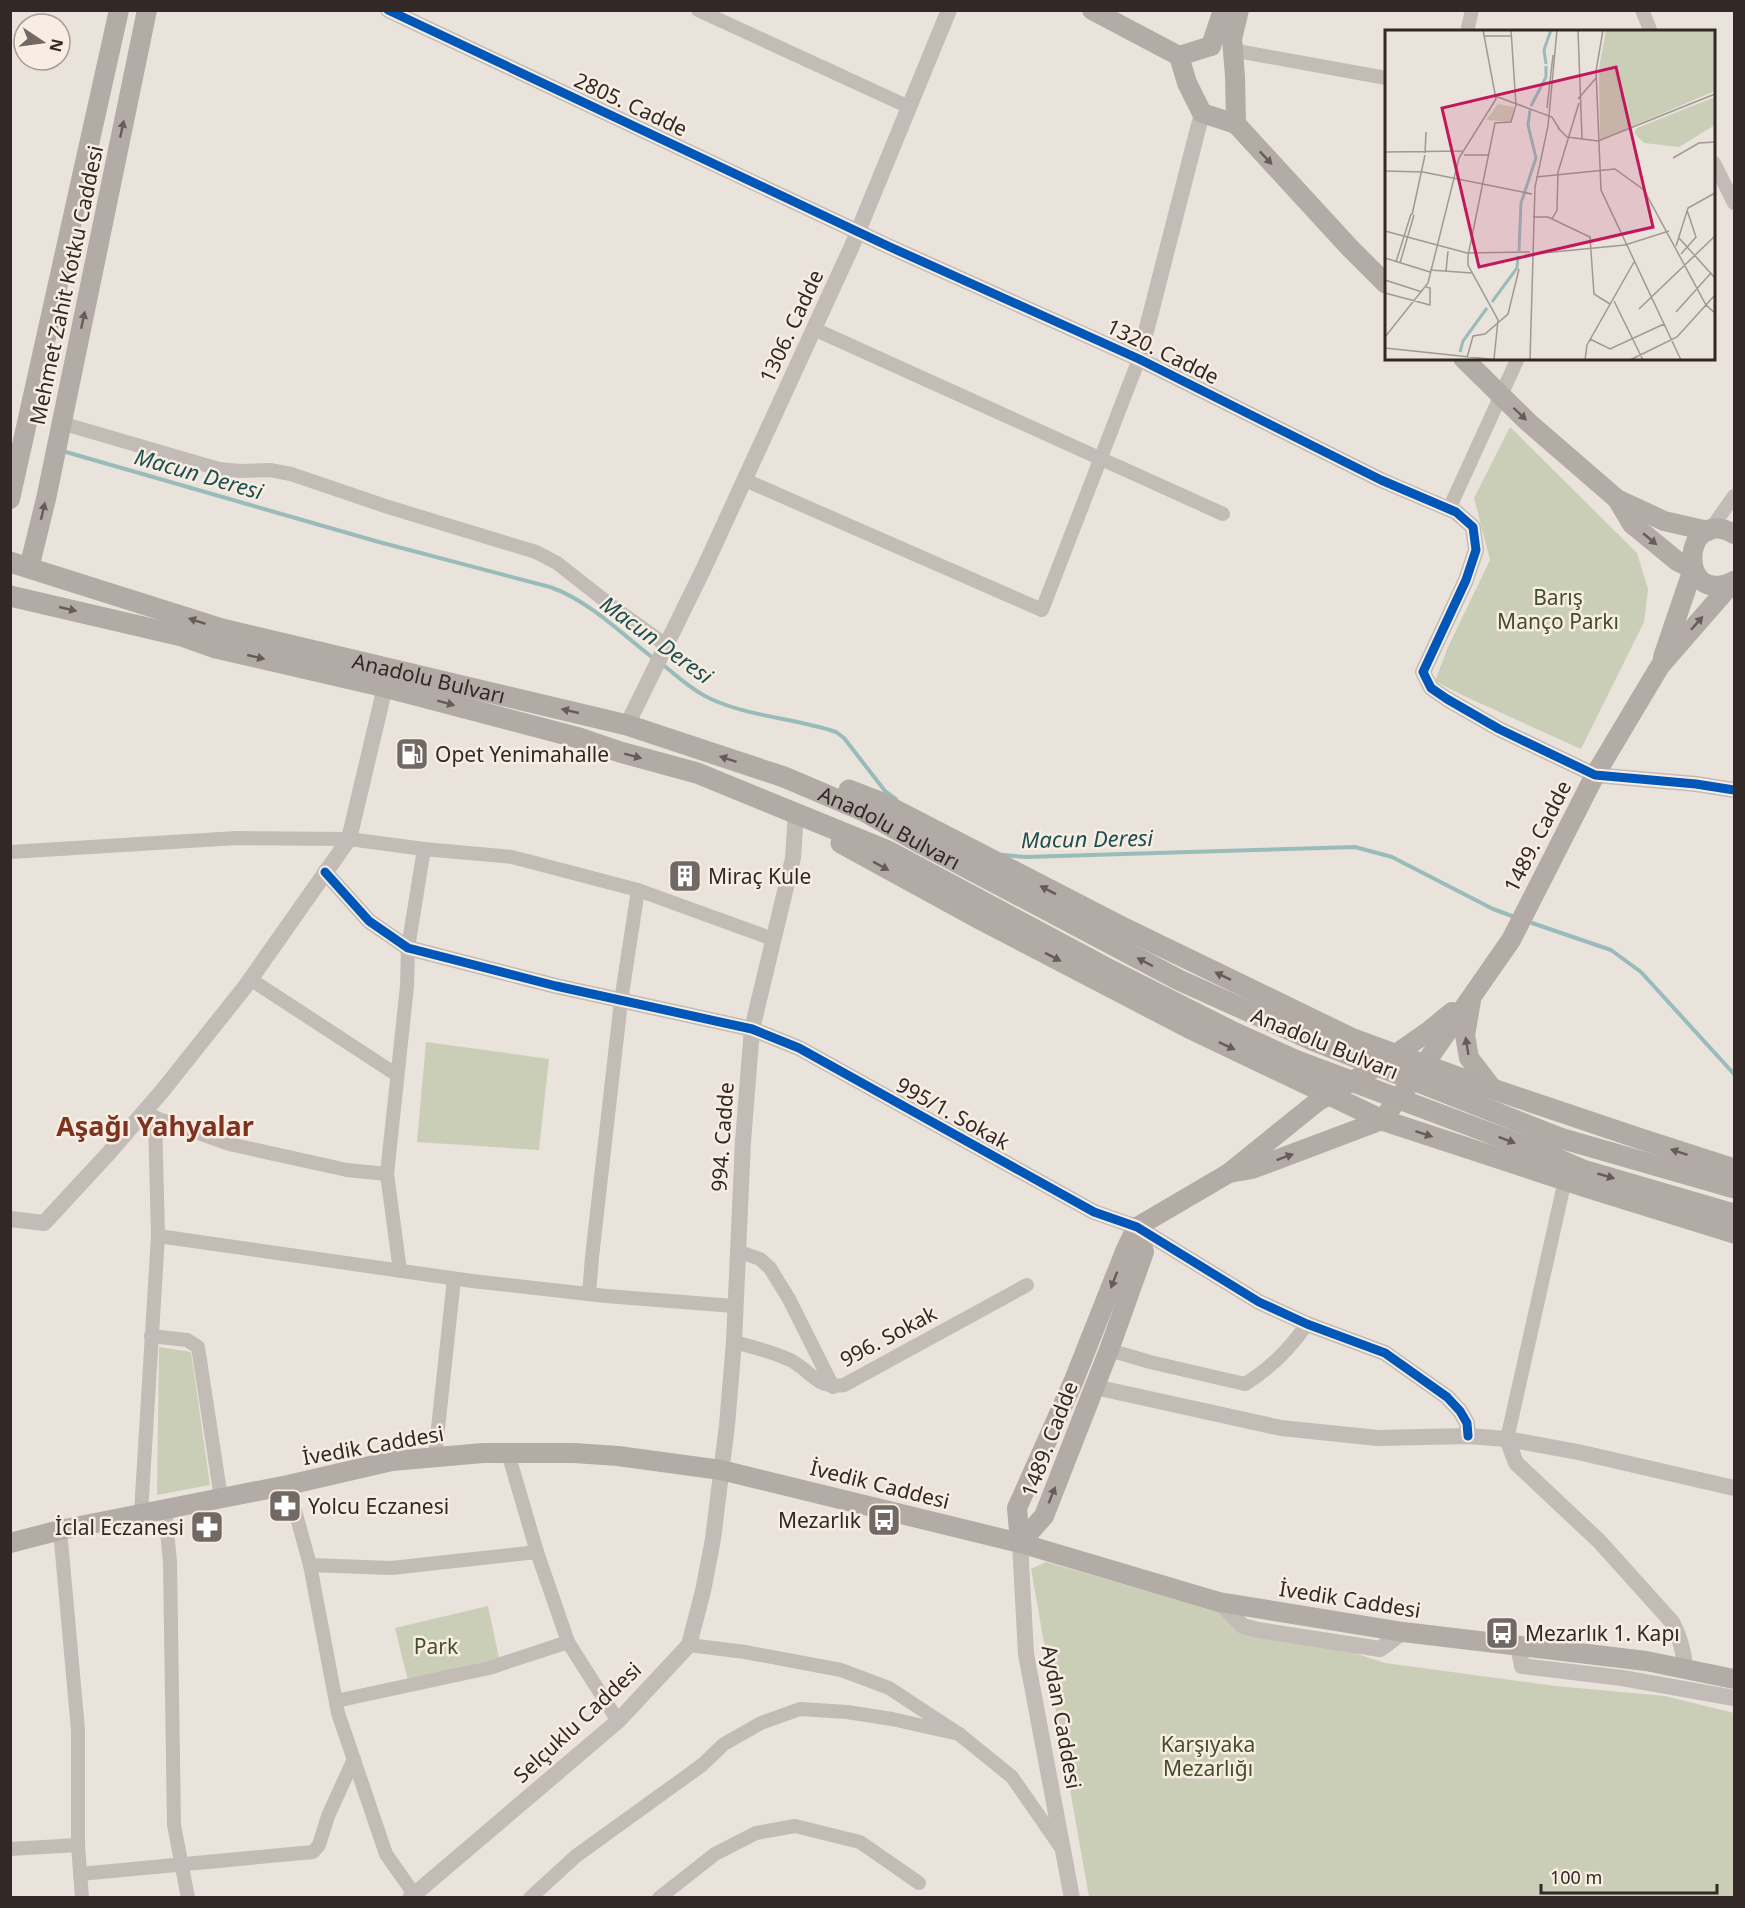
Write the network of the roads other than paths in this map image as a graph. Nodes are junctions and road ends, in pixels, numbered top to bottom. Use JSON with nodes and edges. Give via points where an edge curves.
{"nodes":[{"id":1,"x":119,"y":10,"type":"edge"},
{"id":2,"x":147,"y":10,"type":"edge"},
{"id":3,"x":698,"y":10,"type":"edge"},
{"id":4,"x":949,"y":10,"type":"edge"},
{"id":5,"x":1092,"y":10,"type":"edge"},
{"id":6,"x":1223,"y":10,"type":"edge"},
{"id":7,"x":1239,"y":10,"type":"edge"},
{"id":8,"x":1472,"y":10,"type":"edge"},
{"id":9,"x":1642,"y":10,"type":"edge"},
{"id":10,"x":394,"y":12,"type":"edge"},
{"id":11,"x":1467,"y":30,"type":"edge"},
{"id":12,"x":1650,"y":30,"type":"edge"},
{"id":13,"x":1232,"y":44,"type":"junction"},
{"id":14,"x":1211,"y":46,"type":"junction"},
{"id":15,"x":1179,"y":56,"type":"junction"},
{"id":16,"x":1235,"y":76,"type":"junction"},
{"id":17,"x":1385,"y":78,"type":"edge"},
{"id":18,"x":909,"y":107,"type":"junction"},
{"id":19,"x":1202,"y":113,"type":"junction"},
{"id":20,"x":1236,"y":124,"type":"junction"},
{"id":21,"x":1715,"y":167,"type":"edge"},
{"id":22,"x":1734,"y":203,"type":"edge"},
{"id":23,"x":858,"y":232,"type":"junction"},
{"id":24,"x":1385,"y":283,"type":"edge"},
{"id":25,"x":814,"y":329,"type":"junction"},
{"id":26,"x":1139,"y":359,"type":"junction"},
{"id":27,"x":1465,"y":360,"type":"edge"},
{"id":28,"x":1517,"y":360,"type":"edge"},
{"id":29,"x":1501,"y":396,"type":"junction"},
{"id":30,"x":61,"y":423,"type":"junction"},
{"id":31,"x":1102,"y":459,"type":"junction"},
{"id":32,"x":745,"y":480,"type":"junction"},
{"id":33,"x":1734,"y":496,"type":"edge"},
{"id":34,"x":10,"y":499,"type":"edge"},
{"id":35,"x":1617,"y":499,"type":"junction"},
{"id":36,"x":1449,"y":509,"type":"junction"},
{"id":37,"x":1223,"y":514,"type":"dead end"},
{"id":38,"x":1709,"y":531,"type":"junction"},
{"id":39,"x":1734,"y":534,"type":"edge"},
{"id":40,"x":20,"y":565,"type":"edge"},
{"id":41,"x":1693,"y":569,"type":"junction"},
{"id":42,"x":1734,"y":581,"type":"edge"},
{"id":43,"x":10,"y":596,"type":"edge"},
{"id":44,"x":660,"y":656,"type":"junction"},
{"id":45,"x":1660,"y":666,"type":"junction"},
{"id":46,"x":386,"y":687,"type":"junction"},
{"id":47,"x":627,"y":725,"type":"junction"},
{"id":48,"x":1595,"y":775,"type":"junction"},
{"id":49,"x":784,"y":777,"type":"junction"},
{"id":50,"x":1734,"y":790,"type":"edge"},
{"id":51,"x":796,"y":812,"type":"junction"},
{"id":52,"x":349,"y":839,"type":"junction"},
{"id":53,"x":424,"y":849,"type":"junction"},
{"id":54,"x":10,"y":852,"type":"edge"},
{"id":55,"x":325,"y":872,"type":"junction"},
{"id":56,"x":638,"y":890,"type":"junction"},
{"id":57,"x":773,"y":939,"type":"junction"},
{"id":58,"x":408,"y":948,"type":"junction"},
{"id":59,"x":250,"y":979,"type":"junction"},
{"id":60,"x":1472,"y":995,"type":"junction"},
{"id":61,"x":621,"y":1001,"type":"junction"},
{"id":62,"x":752,"y":1029,"type":"junction"},
{"id":63,"x":1395,"y":1054,"type":"junction"},
{"id":64,"x":1425,"y":1065,"type":"junction"},
{"id":65,"x":397,"y":1075,"type":"junction"},
{"id":66,"x":1493,"y":1089,"type":"junction"},
{"id":67,"x":1331,"y":1095,"type":"junction"},
{"id":68,"x":149,"y":1115,"type":"junction"},
{"id":69,"x":1382,"y":1120,"type":"junction"},
{"id":70,"x":1556,"y":1147,"type":"junction"},
{"id":71,"x":1734,"y":1169,"type":"edge"},
{"id":72,"x":1229,"y":1173,"type":"junction"},
{"id":73,"x":387,"y":1174,"type":"junction"},
{"id":74,"x":1565,"y":1180,"type":"junction"},
{"id":75,"x":1734,"y":1188,"type":"edge"},
{"id":76,"x":1734,"y":1214,"type":"edge"},
{"id":77,"x":10,"y":1219,"type":"edge"},
{"id":78,"x":1137,"y":1227,"type":"junction"},
{"id":79,"x":1734,"y":1233,"type":"edge"},
{"id":80,"x":158,"y":1236,"type":"junction"},
{"id":81,"x":737,"y":1251,"type":"junction"},
{"id":82,"x":400,"y":1271,"type":"junction"},
{"id":83,"x":454,"y":1279,"type":"junction"},
{"id":84,"x":1026,"y":1285,"type":"dead end"},
{"id":85,"x":589,"y":1294,"type":"junction"},
{"id":86,"x":734,"y":1306,"type":"junction"},
{"id":87,"x":1307,"y":1324,"type":"junction"},
{"id":88,"x":151,"y":1336,"type":"junction"},
{"id":89,"x":734,"y":1342,"type":"junction"},
{"id":90,"x":1109,"y":1350,"type":"junction"},
{"id":91,"x":1074,"y":1380,"type":"junction"},
{"id":92,"x":1095,"y":1386,"type":"junction"},
{"id":93,"x":832,"y":1387,"type":"junction"},
{"id":94,"x":1468,"y":1436,"type":"junction"},
{"id":95,"x":1507,"y":1440,"type":"junction"},
{"id":96,"x":508,"y":1453,"type":"junction"},
{"id":97,"x":435,"y":1456,"type":"junction"},
{"id":98,"x":721,"y":1470,"type":"junction"},
{"id":99,"x":288,"y":1485,"type":"junction"},
{"id":100,"x":1734,"y":1488,"type":"edge"},
{"id":101,"x":221,"y":1498,"type":"junction"},
{"id":102,"x":165,"y":1509,"type":"junction"},
{"id":103,"x":141,"y":1513,"type":"junction"},
{"id":104,"x":60,"y":1530,"type":"junction"},
{"id":105,"x":10,"y":1543,"type":"edge"},
{"id":106,"x":1020,"y":1543,"type":"junction"},
{"id":107,"x":537,"y":1552,"type":"junction"},
{"id":108,"x":310,"y":1565,"type":"junction"},
{"id":109,"x":568,"y":1642,"type":"junction"},
{"id":110,"x":689,"y":1646,"type":"junction"},
{"id":111,"x":1518,"y":1646,"type":"junction"},
{"id":112,"x":1646,"y":1661,"type":"junction"},
{"id":113,"x":1685,"y":1668,"type":"junction"},
{"id":114,"x":1734,"y":1679,"type":"edge"},
{"id":115,"x":1643,"y":1682,"type":"junction"},
{"id":116,"x":1734,"y":1698,"type":"edge"},
{"id":117,"x":336,"y":1701,"type":"junction"},
{"id":118,"x":618,"y":1721,"type":"junction"},
{"id":119,"x":959,"y":1734,"type":"junction"},
{"id":120,"x":354,"y":1759,"type":"junction"},
{"id":121,"x":78,"y":1845,"type":"junction"},
{"id":122,"x":10,"y":1849,"type":"edge"},
{"id":123,"x":1065,"y":1853,"type":"junction"},
{"id":124,"x":182,"y":1864,"type":"junction"},
{"id":125,"x":80,"y":1874,"type":"junction"},
{"id":126,"x":919,"y":1883,"type":"dead end"},
{"id":127,"x":412,"y":1896,"type":"edge"},
{"id":128,"x":82,"y":1898,"type":"edge"},
{"id":129,"x":188,"y":1898,"type":"edge"},
{"id":130,"x":530,"y":1898,"type":"edge"},
{"id":131,"x":658,"y":1898,"type":"edge"},
{"id":132,"x":1072,"y":1898,"type":"edge"}],
"edges":[{"from":1,"to":34,"type":"main road","name":"Mehmet Zahit Kotku Caddesi"},
{"from":30,"to":2,"type":"main road","name":"Mehmet Zahit Kotku Caddesi","one_way":true},
{"from":3,"to":18,"type":"street"},
{"from":4,"to":18,"type":"street","name":"1306. Cadde"},
{"from":5,"to":15,"type":"main road"},
{"from":6,"to":14,"type":"main road"},
{"from":7,"to":13,"type":"main road"},
{"from":8,"to":11,"type":"street"},
{"from":9,"to":12,"type":"street"},
{"from":10,"to":23,"type":"street","name":"2805. Cadde"},
{"from":13,"to":16,"type":"main road"},
{"from":13,"to":17,"type":"street"},
{"from":14,"to":15,"type":"main road"},
{"from":14,"to":16,"type":"main road"},
{"from":15,"to":19,"type":"main road"},
{"from":16,"to":20,"type":"main road"},
{"from":18,"to":23,"type":"street","name":"1306. Cadde"},
{"from":19,"to":20,"type":"main road"},
{"from":19,"to":26,"type":"street"},
{"from":20,"to":24,"type":"main road","one_way":true},
{"from":21,"to":22,"type":"street"},
{"from":23,"to":25,"type":"street","name":"1306. Cadde"},
{"from":23,"to":26,"type":"street","name":"1320. Cadde"},
{"from":25,"to":31,"type":"street"},
{"from":25,"to":32,"type":"street","name":"1306. Cadde"},
{"from":26,"to":31,"type":"street"},
{"from":26,"to":36,"type":"street","name":"1320. Cadde","via":[[1381,480]]},
{"from":27,"to":29,"type":"main road"},
{"from":28,"to":29,"type":"street"},
{"from":29,"to":35,"type":"main road","one_way":true},
{"from":29,"to":36,"type":"street"},
{"from":40,"to":30,"type":"main road","name":"Mehmet Zahit Kotku Caddesi","one_way":true},
{"from":30,"to":44,"type":"street","via":[[219,469],[291,474],[536,552],[557,563],[613,607]]},
{"from":31,"to":32,"type":"street","via":[[1042,610]]},
{"from":31,"to":37,"type":"street"},
{"from":32,"to":44,"type":"street","name":"1306. Cadde"},
{"from":33,"to":38,"type":"street"},
{"from":35,"to":38,"type":"main road","via":[[1664,521]]},
{"from":35,"to":41,"type":"main road","one_way":true,"via":[[1632,524],[1677,561]]},
{"from":36,"to":48,"type":"street","name":"1320. Cadde","via":[[1473,527],[1476,550],[1423,672],[1431,688],[1499,729]]},
{"from":38,"to":39,"type":"main road","via":[[1728,530]]},
{"from":38,"to":41,"type":"main road","name":"1489. Cadde","via":[[1692,550]]},
{"from":47,"to":40,"type":"main road","name":"Anadolu Bulvarı","one_way":true,"via":[[222,628]]},
{"from":41,"to":42,"type":"main road","via":[[1711,585]]},
{"from":41,"to":45,"type":"main road","name":"1489. Cadde"},
{"from":45,"to":42,"type":"main road","name":"1489. Cadde","one_way":true},
{"from":43,"to":46,"type":"main road","name":"Anadolu Bulvarı","one_way":true},
{"from":44,"to":47,"type":"street","name":"1306. Cadde"},
{"from":45,"to":48,"type":"main road","name":"1489. Cadde"},
{"from":46,"to":51,"type":"main road","name":"Anadolu Bulvarı","one_way":true,"via":[[697,773]]},
{"from":46,"to":52,"type":"street"},
{"from":49,"to":47,"type":"main road","name":"Anadolu Bulvarı","one_way":true},
{"from":48,"to":50,"type":"street"},
{"from":48,"to":60,"type":"main road","name":"1489. Cadde","via":[[1511,940]]},
{"from":63,"to":49,"type":"main road","one_way":true,"via":[[1351,1038],[1139,935],[880,802],[838,786]]},
{"from":70,"to":49,"type":"main road","name":"Anadolu Bulvarı","one_way":true,"bridge":true,"via":[[1179,980],[864,811]]},
{"from":51,"to":57,"type":"street","name":"994. Cadde","via":[[793,858]]},
{"from":51,"to":67,"type":"main road","one_way":true,"via":[[844,845],[996,928],[1189,1028]]},
{"from":51,"to":70,"type":"main road","name":"Anadolu Bulvarı","one_way":true,"bridge":true,"via":[[888,851],[1112,971],[1295,1060]]},
{"from":52,"to":53,"type":"street"},
{"from":52,"to":54,"type":"street","via":[[237,838]]},
{"from":52,"to":55,"type":"street"},
{"from":53,"to":56,"type":"street","via":[[512,857]]},
{"from":53,"to":58,"type":"street"},
{"from":55,"to":58,"type":"street","via":[[369,921]]},
{"from":55,"to":59,"type":"street"},
{"from":56,"to":57,"type":"street"},
{"from":56,"to":61,"type":"street"},
{"from":57,"to":62,"type":"street","name":"994. Cadde"},
{"from":58,"to":61,"type":"street","name":"995/1. Sokak"},
{"from":58,"to":65,"type":"street"},
{"from":59,"to":65,"type":"street"},
{"from":59,"to":68,"type":"street"},
{"from":60,"to":63,"type":"main road","name":"1489. Cadde"},
{"from":60,"to":64,"type":"main road","name":"1489. Cadde"},
{"from":66,"to":60,"type":"main road","one_way":true,"via":[[1469,1058],[1465,1035]]},
{"from":61,"to":62,"type":"street","name":"995/1. Sokak"},
{"from":61,"to":85,"type":"street"},
{"from":62,"to":78,"type":"street","name":"995/1. Sokak","via":[[799,1048],[1094,1212]]},
{"from":62,"to":81,"type":"street","name":"994. Cadde"},
{"from":63,"to":64,"type":"main road"},
{"from":63,"to":67,"type":"main road","name":"1489. Cadde"},
{"from":64,"to":66,"type":"main road"},
{"from":64,"to":69,"type":"main road","name":"1489. Cadde"},
{"from":65,"to":73,"type":"street"},
{"from":71,"to":66,"type":"main road","one_way":true},
{"from":67,"to":69,"type":"main road"},
{"from":67,"to":72,"type":"main road","name":"1489. Cadde"},
{"from":68,"to":73,"type":"street","via":[[229,1144],[347,1170]]},
{"from":68,"to":77,"type":"street","via":[[44,1223]]},
{"from":68,"to":80,"type":"street"},
{"from":72,"to":69,"type":"main road","name":"1489. Cadde","one_way":true,"via":[[1252,1169]]},
{"from":69,"to":74,"type":"main road","one_way":true},
{"from":70,"to":75,"type":"main road","name":"Anadolu Bulvarı"},
{"from":70,"to":76,"type":"main road","name":"Anadolu Bulvarı","one_way":true,"via":[[1583,1170]]},
{"from":72,"to":78,"type":"main road","name":"1489. Cadde"},
{"from":73,"to":82,"type":"street"},
{"from":74,"to":79,"type":"main road"},
{"from":74,"to":95,"type":"street"},
{"from":78,"to":87,"type":"street","name":"995/1. Sokak","via":[[1258,1302]]},
{"from":78,"to":90,"type":"main road","name":"1489. Cadde","via":[[1144,1252]]},
{"from":78,"to":91,"type":"main road","name":"1489. Cadde","one_way":true},
{"from":80,"to":82,"type":"street"},
{"from":80,"to":88,"type":"street"},
{"from":81,"to":86,"type":"street","name":"994. Cadde"},
{"from":81,"to":93,"type":"street","via":[[760,1259],[770,1268]]},
{"from":82,"to":83,"type":"street"},
{"from":83,"to":85,"type":"street"},
{"from":83,"to":97,"type":"street"},
{"from":84,"to":93,"type":"street","name":"996. Sokak","via":[[844,1385]]},
{"from":85,"to":86,"type":"street"},
{"from":86,"to":89,"type":"street","name":"994. Cadde"},
{"from":87,"to":90,"type":"street","via":[[1265,1372],[1245,1384]]},
{"from":87,"to":94,"type":"street","name":"995/1. Sokak","via":[[1385,1353],[1447,1397],[1467,1423]]},
{"from":88,"to":101,"type":"street","via":[[187,1340],[198,1347]]},
{"from":88,"to":103,"type":"street"},
{"from":89,"to":93,"type":"street","name":"996. Sokak","via":[[790,1360],[818,1382]]},
{"from":89,"to":98,"type":"street","name":"994. Cadde"},
{"from":90,"to":92,"type":"main road","name":"1489. Cadde"},
{"from":91,"to":92,"type":"main road"},
{"from":91,"to":106,"type":"main road","name":"1489. Cadde","via":[[1017,1508]]},
{"from":92,"to":94,"type":"street","via":[[1281,1428],[1378,1438]]},
{"from":106,"to":92,"type":"main road","name":"1489. Cadde","one_way":true,"via":[[1044,1516]]},
{"from":94,"to":95,"type":"street"},
{"from":95,"to":100,"type":"street"},
{"from":95,"to":113,"type":"street","via":[[1516,1463],[1599,1541],[1672,1622],[1680,1636]]},
{"from":96,"to":97,"type":"main road","name":"İvedik Caddesi"},
{"from":96,"to":98,"type":"main road","name":"İvedik Caddesi","via":[[618,1456]]},
{"from":96,"to":107,"type":"street"},
{"from":97,"to":99,"type":"main road","name":"İvedik Caddesi","via":[[392,1461]]},
{"from":98,"to":106,"type":"main road","name":"İvedik Caddesi"},
{"from":98,"to":110,"type":"street","name":"Selçuklu Caddesi","via":[[713,1539]]},
{"from":99,"to":101,"type":"main road","name":"İvedik Caddesi"},
{"from":99,"to":108,"type":"street"},
{"from":101,"to":102,"type":"main road","name":"İvedik Caddesi"},
{"from":102,"to":103,"type":"main road","name":"İvedik Caddesi"},
{"from":102,"to":124,"type":"street","via":[[170,1562],[174,1824]]},
{"from":103,"to":104,"type":"main road","name":"İvedik Caddesi"},
{"from":104,"to":105,"type":"main road","name":"İvedik Caddesi"},
{"from":104,"to":121,"type":"street","via":[[78,1730]]},
{"from":106,"to":111,"type":"main road","name":"İvedik Caddesi","via":[[1219,1602]]},
{"from":106,"to":123,"type":"street","name":"Aydan Caddesi","via":[[1026,1654]]},
{"from":107,"to":108,"type":"street","via":[[391,1568]]},
{"from":107,"to":109,"type":"street"},
{"from":108,"to":117,"type":"street"},
{"from":109,"to":117,"type":"street","via":[[489,1668]]},
{"from":109,"to":118,"type":"street"},
{"from":110,"to":118,"type":"street","name":"Selçuklu Caddesi"},
{"from":110,"to":119,"type":"street","via":[[841,1670],[889,1688]]},
{"from":111,"to":112,"type":"main road","name":"İvedik Caddesi"},
{"from":111,"to":115,"type":"street","via":[[1522,1666]]},
{"from":112,"to":113,"type":"main road","name":"İvedik Caddesi"},
{"from":112,"to":115,"type":"street"},
{"from":113,"to":114,"type":"main road","name":"İvedik Caddesi"},
{"from":115,"to":116,"type":"street"},
{"from":117,"to":120,"type":"street"},
{"from":118,"to":127,"type":"street","name":"Selçuklu Caddesi"},
{"from":119,"to":123,"type":"street","via":[[1012,1778]]},
{"from":119,"to":130,"type":"street","via":[[892,1719],[800,1709],[762,1723],[724,1744],[702,1765],[576,1856]]},
{"from":120,"to":124,"type":"street","via":[[313,1852]]},
{"from":120,"to":127,"type":"street","via":[[386,1854]]},
{"from":121,"to":122,"type":"street"},
{"from":121,"to":125,"type":"street"},
{"from":123,"to":132,"type":"street","name":"Aydan Caddesi"},
{"from":124,"to":125,"type":"street"},
{"from":124,"to":129,"type":"street"},
{"from":125,"to":128,"type":"street"},
{"from":126,"to":131,"type":"street","via":[[860,1842],[795,1826],[756,1833],[715,1854]]}]}
